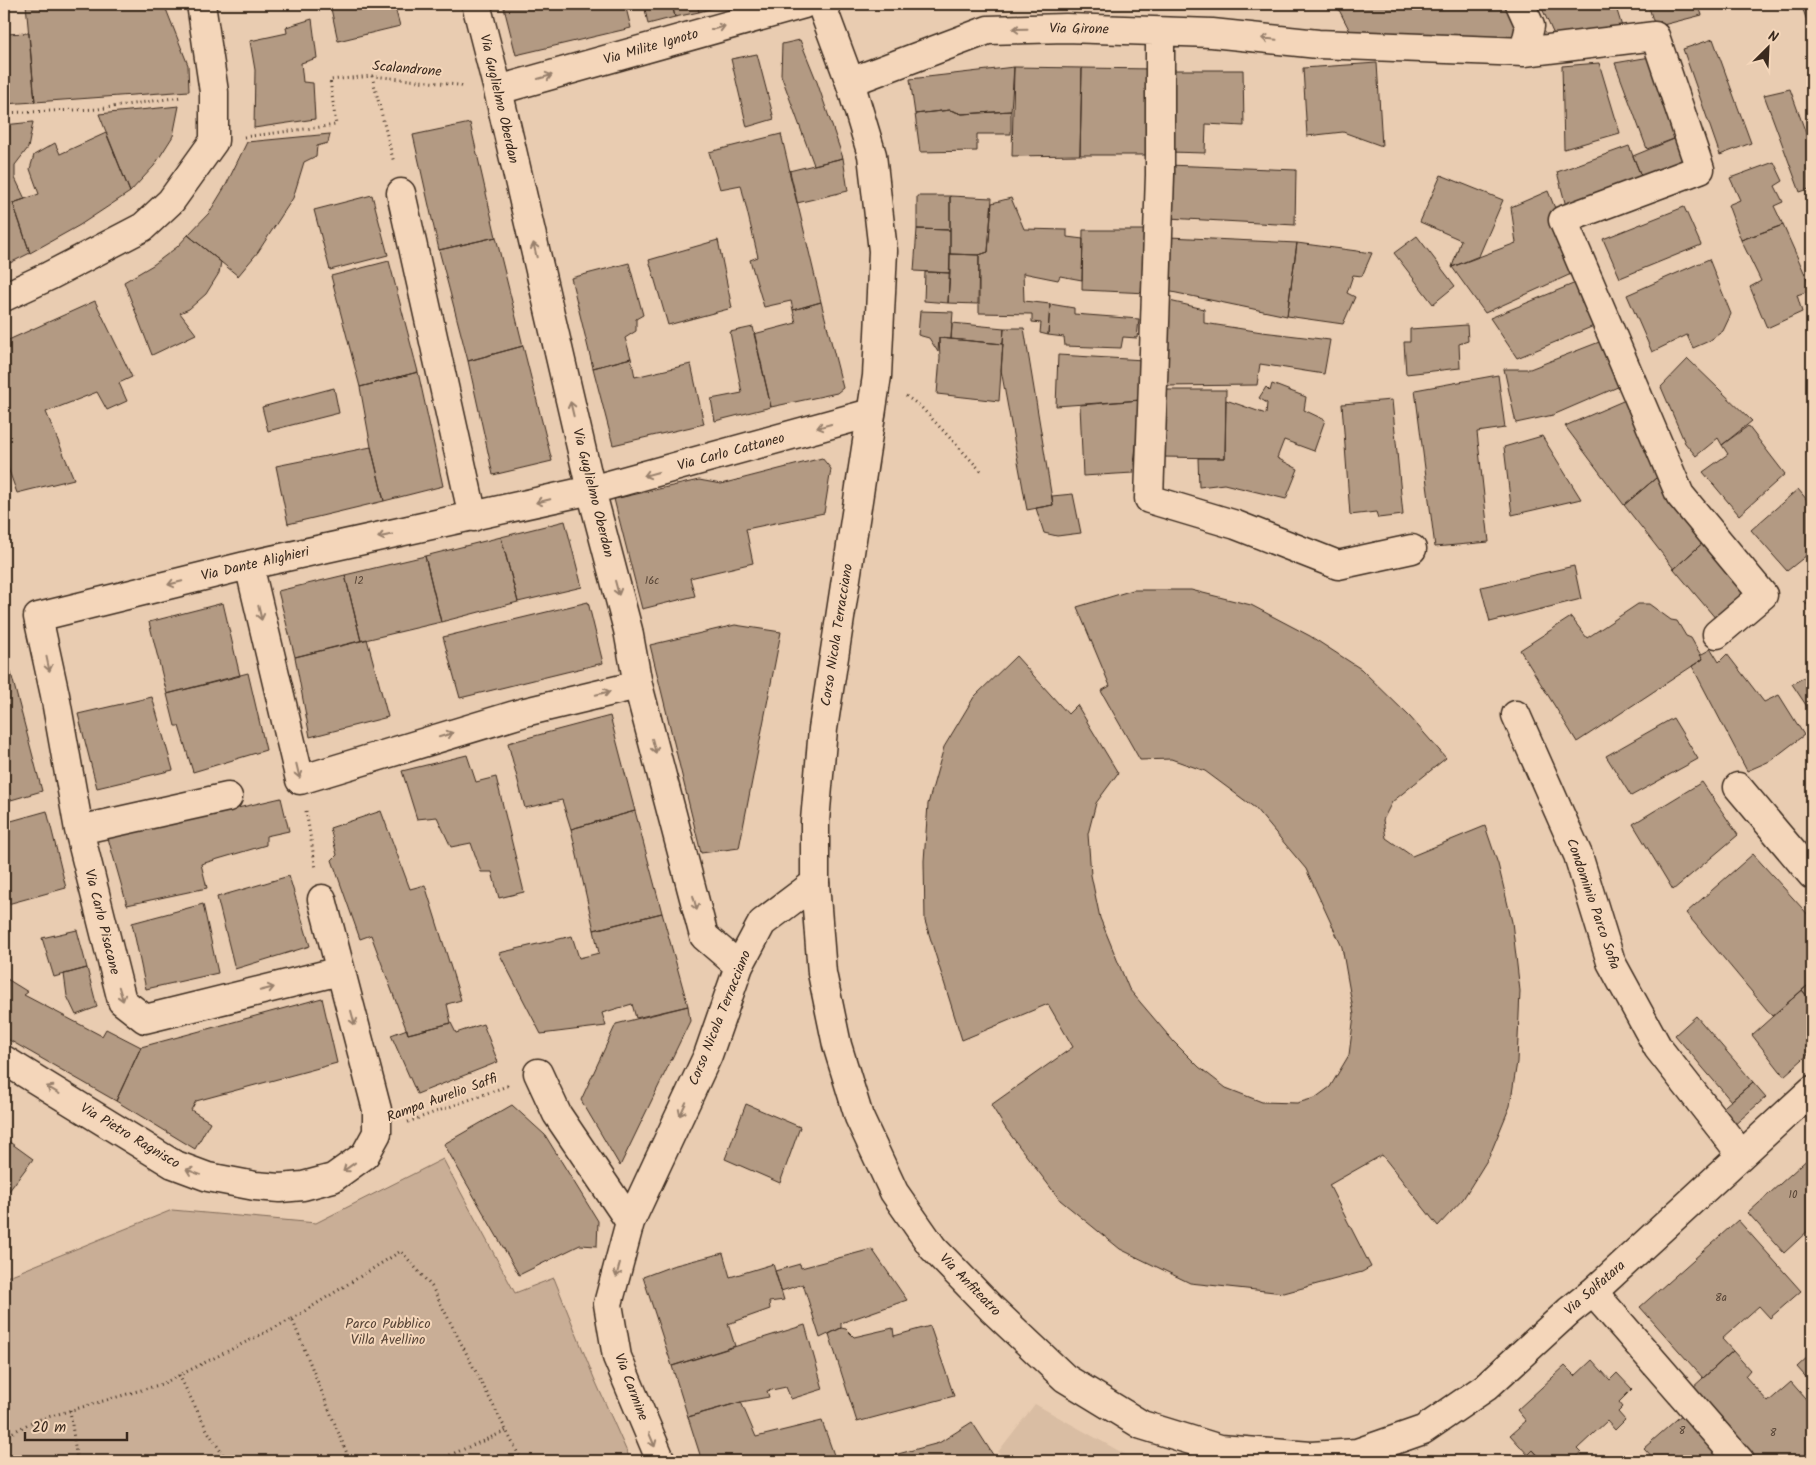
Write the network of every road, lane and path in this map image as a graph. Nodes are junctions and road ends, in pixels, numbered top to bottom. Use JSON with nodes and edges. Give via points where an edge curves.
{"nodes":[{"id":1,"x":201,"y":4,"type":"edge"},
{"id":2,"x":476,"y":4,"type":"edge"},
{"id":3,"x":804,"y":4,"type":"edge"},
{"id":4,"x":821,"y":4,"type":"edge"},
{"id":5,"x":1520,"y":4,"type":"edge"},
{"id":6,"x":1160,"y":32,"type":"junction"},
{"id":7,"x":1524,"y":52,"type":"junction"},
{"id":8,"x":372,"y":76,"type":"junction"},
{"id":9,"x":850,"y":82,"type":"junction"},
{"id":10,"x":466,"y":88,"type":"dead end"},
{"id":11,"x":498,"y":90,"type":"junction"},
{"id":12,"x":214,"y":92,"type":"junction"},
{"id":13,"x":4,"y":112,"type":"edge"},
{"id":14,"x":214,"y":141,"type":"junction"},
{"id":15,"x":401,"y":193,"type":"joint"},
{"id":16,"x":4,"y":297,"type":"edge"},
{"id":17,"x":877,"y":376,"type":"junction"},
{"id":18,"x":872,"y":413,"type":"junction"},
{"id":19,"x":982,"y":473,"type":"dead end"},
{"id":20,"x":591,"y":490,"type":"junction"},
{"id":21,"x":473,"y":516,"type":"junction"},
{"id":22,"x":1412,"y":549,"type":"dead end"},
{"id":23,"x":248,"y":565,"type":"junction"},
{"id":24,"x":38,"y":617,"type":"joint"},
{"id":25,"x":1717,"y":634,"type":"dead end"},
{"id":26,"x":638,"y":685,"type":"junction"},
{"id":27,"x":1516,"y":715,"type":"dead end"},
{"id":28,"x":300,"y":780,"type":"junction"},
{"id":29,"x":1738,"y":787,"type":"dead end"},
{"id":30,"x":228,"y":797,"type":"dead end"},
{"id":31,"x":79,"y":830,"type":"junction"},
{"id":32,"x":1812,"y":875,"type":"edge"},
{"id":33,"x":815,"y":883,"type":"junction"},
{"id":34,"x":322,"y":899,"type":"joint"},
{"id":35,"x":739,"y":966,"type":"junction"},
{"id":36,"x":340,"y":971,"type":"junction"},
{"id":37,"x":4,"y":1060,"type":"edge"},
{"id":38,"x":538,"y":1073,"type":"dead end"},
{"id":39,"x":1812,"y":1090,"type":"edge"},
{"id":40,"x":513,"y":1092,"type":"dead end"},
{"id":41,"x":377,"y":1133,"type":"junction"},
{"id":42,"x":1742,"y":1154,"type":"junction"},
{"id":43,"x":630,"y":1222,"type":"junction"},
{"id":44,"x":1593,"y":1292,"type":"junction"},
{"id":45,"x":292,"y":1319,"type":"junction"},
{"id":46,"x":178,"y":1375,"type":"junction"},
{"id":47,"x":70,"y":1410,"type":"junction"},
{"id":48,"x":506,"y":1431,"type":"junction"},
{"id":49,"x":4,"y":1437,"type":"edge"},
{"id":50,"x":1358,"y":1457,"type":"edge"},
{"id":51,"x":77,"y":1461,"type":"edge"},
{"id":52,"x":227,"y":1461,"type":"edge"},
{"id":53,"x":350,"y":1461,"type":"edge"},
{"id":54,"x":436,"y":1461,"type":"edge"},
{"id":55,"x":522,"y":1461,"type":"edge"},
{"id":56,"x":661,"y":1461,"type":"edge"},
{"id":57,"x":1740,"y":1461,"type":"edge"}],
"edges":[{"from":1,"to":12,"type":"street"},
{"from":2,"to":11,"type":"street","name":"Via Guglielmo Oberdan"},
{"from":11,"to":3,"type":"street","name":"Via Milite Ignoto","one_way":true},
{"from":4,"to":9,"type":"street","name":"Corso Nicola Terracciano"},
{"from":5,"to":7,"type":"street","via":[[1530,26]]},
{"from":7,"to":6,"type":"street","name":"Via Girone","one_way":true,"via":[[1318,44],[1212,33]]},
{"from":6,"to":9,"type":"street","name":"Via Girone","one_way":true,"via":[[1066,28],[988,30]]},
{"from":6,"to":22,"type":"street","via":[[1160,175],[1149,499],[1236,525],[1338,565]]},
{"from":7,"to":25,"type":"street","name":"Via Girone","via":[[1656,36],[1700,169],[1563,220],[1680,495],[1763,595]]},
{"from":8,"to":10,"type":"path","name":"Scalandrone"},
{"from":8,"to":14,"type":"path","name":"Scalandrone","via":[[330,80],[336,125]]},
{"from":8,"to":15,"type":"path"},
{"from":9,"to":17,"type":"street","name":"Corso Nicola Terracciano","via":[[872,155],[883,251]]},
{"from":20,"to":11,"type":"street","name":"Via Guglielmo Oberdan","one_way":true},
{"from":12,"to":13,"type":"path","via":[[98,109]]},
{"from":12,"to":14,"type":"street"},
{"from":14,"to":16,"type":"street","via":[[171,201],[143,227]]},
{"from":15,"to":21,"type":"street"},
{"from":17,"to":18,"type":"street","name":"Corso Nicola Terracciano"},
{"from":17,"to":19,"type":"path","via":[[920,406]]},
{"from":18,"to":20,"type":"street","name":"Via Carlo Cattaneo","one_way":true},
{"from":18,"to":33,"type":"street","name":"Corso Nicola Terracciano","via":[[823,729],[815,821]]},
{"from":20,"to":21,"type":"street","name":"Via Dante Alighieri","one_way":true},
{"from":20,"to":26,"type":"street","name":"Via Guglielmo Oberdan","one_way":true,"via":[[628,630]]},
{"from":21,"to":23,"type":"street","name":"Via Dante Alighieri","one_way":true},
{"from":23,"to":24,"type":"street","name":"Via Dante Alighieri","one_way":true},
{"from":23,"to":28,"type":"street","one_way":true},
{"from":24,"to":31,"type":"street","name":"Via Carlo Pisacane","one_way":true},
{"from":28,"to":26,"type":"street","one_way":true,"via":[[526,712]]},
{"from":26,"to":35,"type":"street","name":"Via Guglielmo Oberdan","one_way":true,"via":[[704,936]]},
{"from":27,"to":42,"type":"street","name":"Condominio Parco Sofia","via":[[1578,855],[1610,962],[1658,1048]]},
{"from":28,"to":34,"type":"path"},
{"from":29,"to":32,"type":"street"},
{"from":30,"to":31,"type":"street"},
{"from":31,"to":36,"type":"street","name":"Via Carlo Pisacane","one_way":true,"via":[[122,1001],[145,1020]]},
{"from":33,"to":35,"type":"street","name":"Corso Nicola Terracciano","via":[[762,923]]},
{"from":33,"to":50,"type":"street","name":"Via Anfiteatro","via":[[822,973],[837,1045],[859,1117],[894,1192],[940,1255],[1065,1378],[1142,1424],[1220,1449]]},
{"from":34,"to":36,"type":"street","name":"Via Pietro Ragnisco"},
{"from":35,"to":43,"type":"street","name":"Corso Nicola Terracciano","one_way":true,"via":[[708,1055]]},
{"from":36,"to":41,"type":"street","name":"Via Pietro Ragnisco","one_way":true,"via":[[377,1110]]},
{"from":41,"to":37,"type":"street","name":"Via Pietro Ragnisco","one_way":true,"via":[[365,1155],[333,1178],[280,1188],[218,1179],[173,1164]]},
{"from":38,"to":43,"type":"street","via":[[558,1114]]},
{"from":39,"to":42,"type":"street","name":"Via Solfatara"},
{"from":40,"to":41,"type":"path","name":"Rampa Aurelio Saffi","via":[[507,1086]]},
{"from":42,"to":44,"type":"street","name":"Via Solfatara"},
{"from":43,"to":56,"type":"street","name":"Via Carmine","one_way":true,"via":[[608,1304],[617,1357]]},
{"from":44,"to":50,"type":"street","name":"Via Solfatara","via":[[1486,1387],[1423,1430]]},
{"from":44,"to":57,"type":"street"},
{"from":45,"to":46,"type":"path"},
{"from":45,"to":48,"type":"path","via":[[402,1251],[432,1286]]},
{"from":45,"to":53,"type":"path"},
{"from":46,"to":47,"type":"path","via":[[162,1384]]},
{"from":46,"to":52,"type":"path"},
{"from":47,"to":49,"type":"path","via":[[34,1420]]},
{"from":47,"to":51,"type":"path"},
{"from":48,"to":54,"type":"path"},
{"from":48,"to":55,"type":"path"}]}
